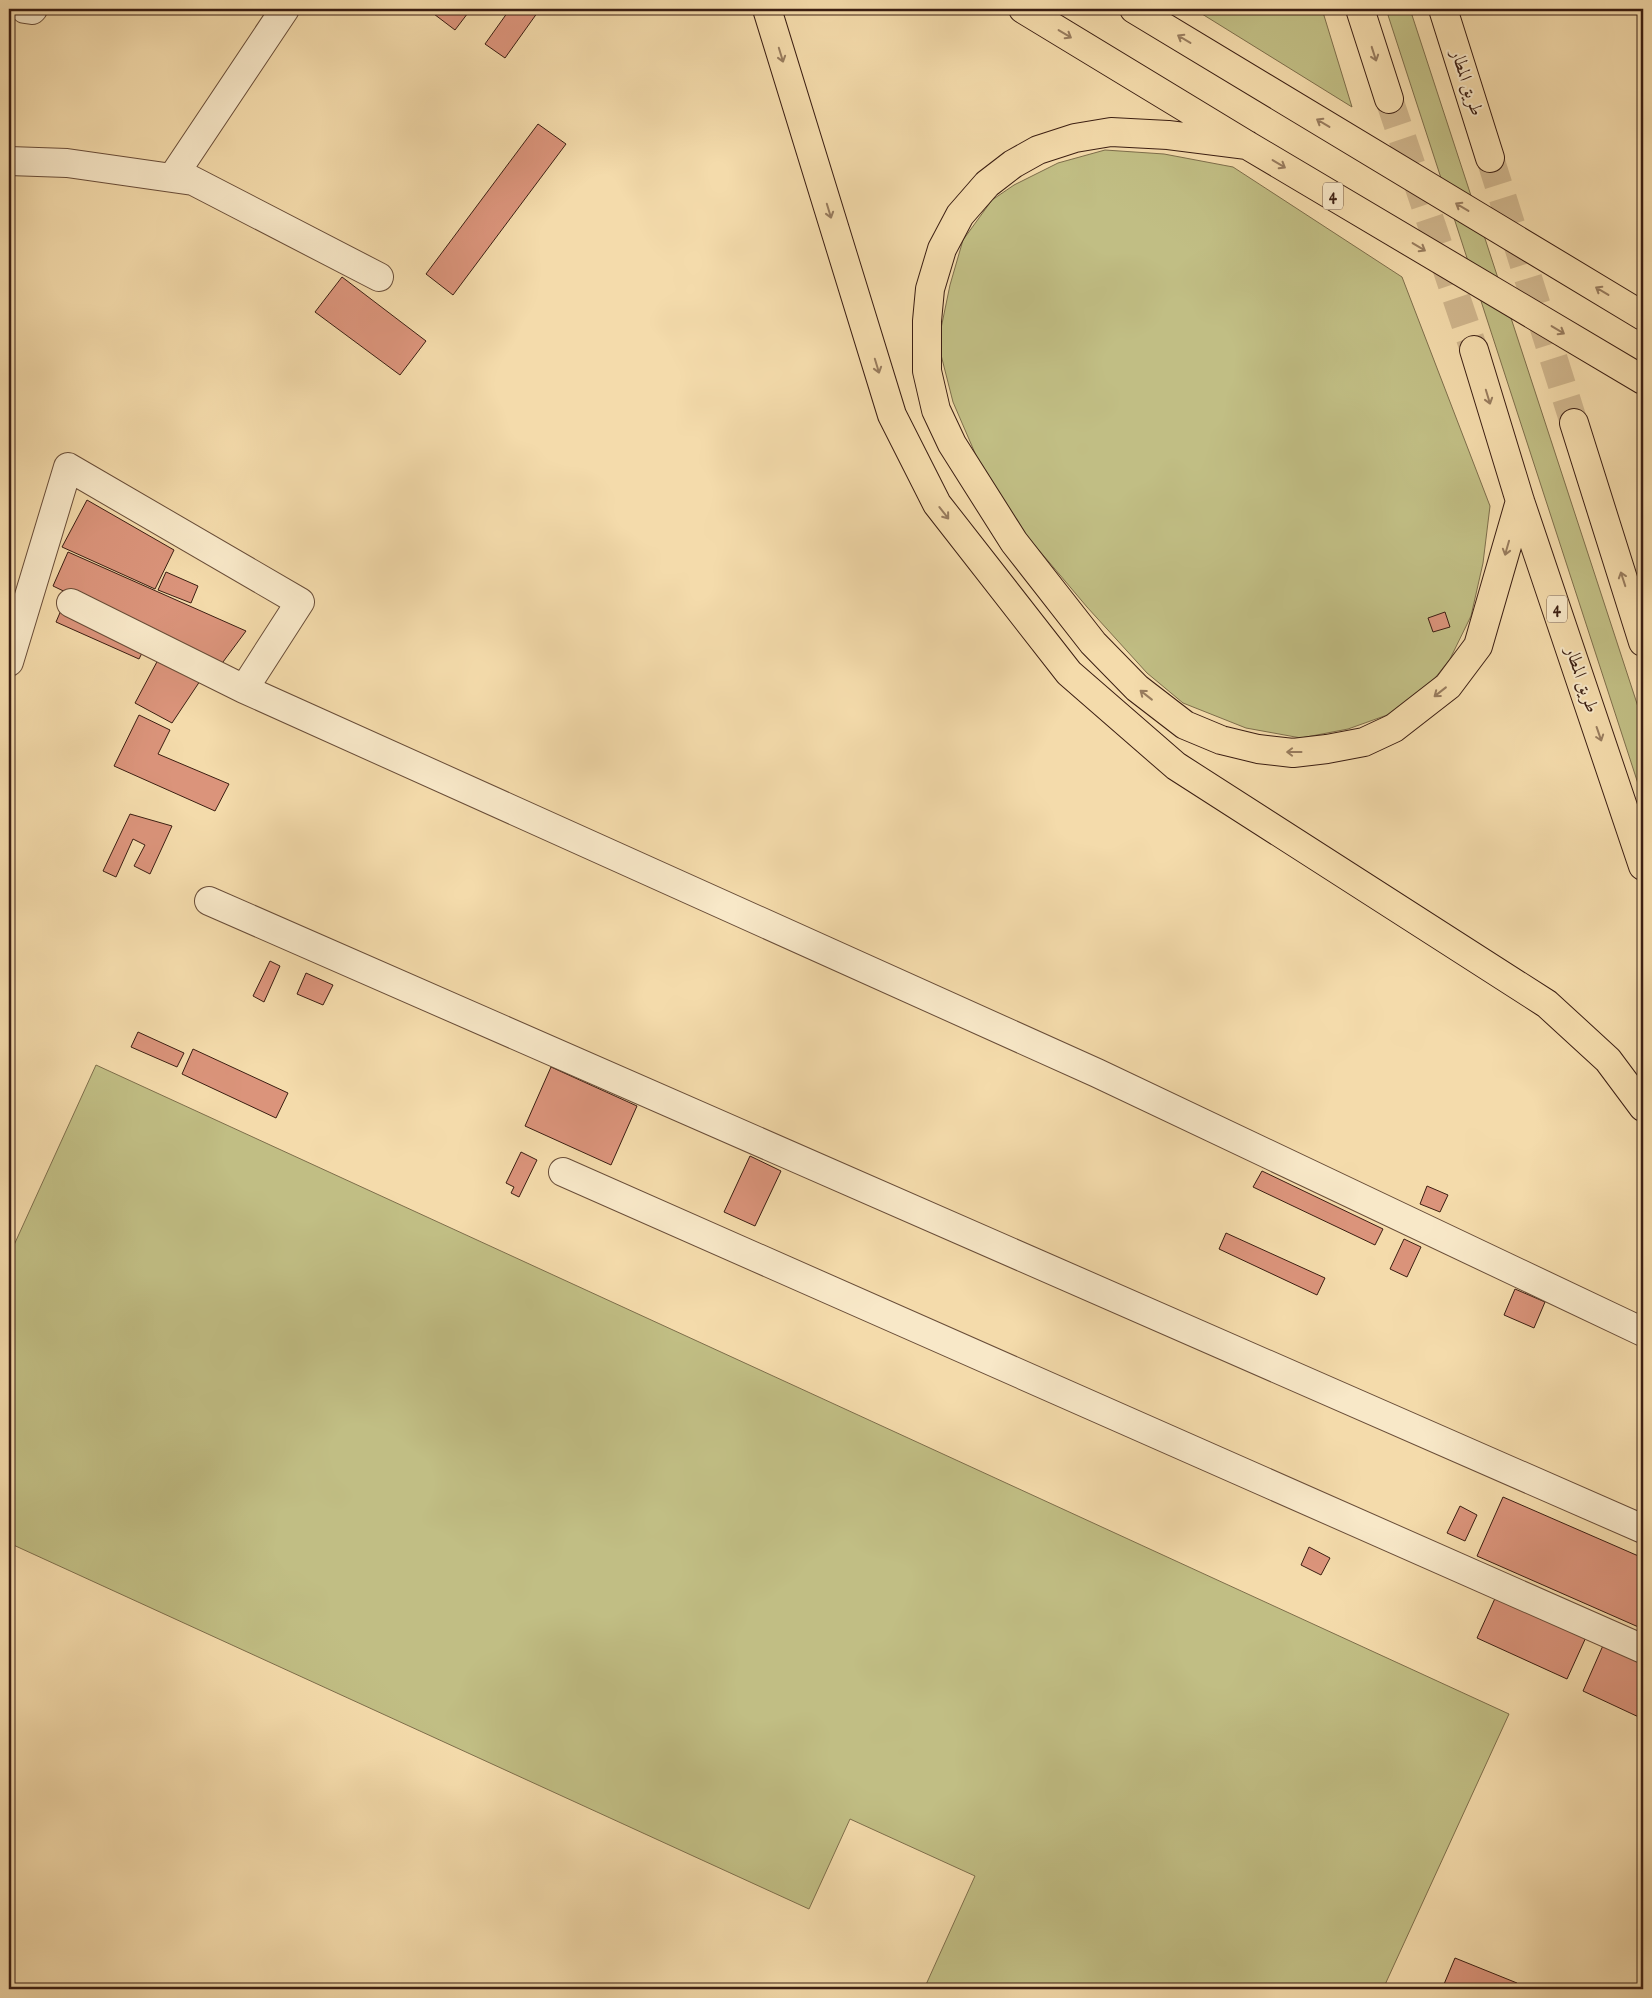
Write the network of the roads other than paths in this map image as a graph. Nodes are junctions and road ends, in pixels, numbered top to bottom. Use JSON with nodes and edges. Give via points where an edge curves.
{"nodes":[{"id":1,"x":25,"y":9,"type":"edge"},
{"id":2,"x":33,"y":9,"type":"edge"},
{"id":3,"x":285,"y":9,"type":"edge"},
{"id":4,"x":767,"y":9,"type":"edge"},
{"id":5,"x":1024,"y":9,"type":"edge"},
{"id":6,"x":1134,"y":9,"type":"edge"},
{"id":7,"x":1360,"y":9,"type":"edge"},
{"id":8,"x":1443,"y":9,"type":"edge"},
{"id":9,"x":1389,"y":99,"type":"tunnel mouth"},
{"id":10,"x":1247,"y":145,"type":"junction"},
{"id":11,"x":1490,"y":158,"type":"tunnel mouth"},
{"id":12,"x":9,"y":162,"type":"edge"},
{"id":13,"x":193,"y":181,"type":"junction"},
{"id":14,"x":379,"y":277,"type":"dead end"},
{"id":15,"x":1643,"y":316,"type":"edge"},
{"id":16,"x":1474,"y":350,"type":"tunnel mouth"},
{"id":17,"x":1643,"y":380,"type":"edge"},
{"id":18,"x":1574,"y":423,"type":"tunnel mouth"},
{"id":19,"x":1520,"y":501,"type":"junction"},
{"id":20,"x":71,"y":603,"type":"dead end"},
{"id":21,"x":1643,"y":642,"type":"edge"},
{"id":22,"x":9,"y":662,"type":"edge"},
{"id":23,"x":244,"y":689,"type":"junction"},
{"id":24,"x":1643,"y":866,"type":"edge"},
{"id":25,"x":209,"y":901,"type":"dead end"},
{"id":26,"x":1643,"y":1108,"type":"edge"},
{"id":27,"x":564,"y":1172,"type":"dead end"},
{"id":28,"x":1643,"y":1332,"type":"edge"},
{"id":29,"x":1643,"y":1530,"type":"edge"},
{"id":30,"x":1643,"y":1649,"type":"edge"}],
"edges":[{"from":1,"to":2,"type":"street"},
{"from":3,"to":13,"type":"street","via":[[176,172]]},
{"from":4,"to":26,"type":"highway","one_way":true,"via":[[892,415],[937,504],[1068,672],[1176,766],[1547,1004],[1608,1060]]},
{"from":5,"to":10,"type":"highway","number":"4","one_way":true},
{"from":15,"to":6,"type":"highway","one_way":true},
{"from":7,"to":9,"type":"highway","one_way":true},
{"from":8,"to":11,"type":"highway","name":"طريق المطار"},
{"from":10,"to":17,"type":"highway","number":"4","one_way":true},
{"from":19,"to":10,"type":"highway","one_way":true,"via":[[1478,646],[1448,686],[1394,728],[1364,742],[1293,753],[1221,740],[1184,725],[1138,688],[1093,642],[1014,542],[952,444],[936,410],[927,371],[930,289],[942,249],[960,215],[987,184],[1013,164],[1038,150],[1075,138],[1111,132]]},
{"from":12,"to":13,"type":"street","via":[[67,163]]},
{"from":13,"to":14,"type":"street"},
{"from":16,"to":19,"type":"highway","name":"طريق المطار","number":"4","one_way":true},
{"from":21,"to":18,"type":"highway","one_way":true},
{"from":19,"to":24,"type":"highway","name":"طريق المطار","number":"4","one_way":true},
{"from":20,"to":23,"type":"street"},
{"from":22,"to":23,"type":"street","via":[[68,468],[300,602]]},
{"from":23,"to":28,"type":"street","via":[[1097,1073]]},
{"from":25,"to":29,"type":"street"},
{"from":27,"to":30,"type":"street"}]}
